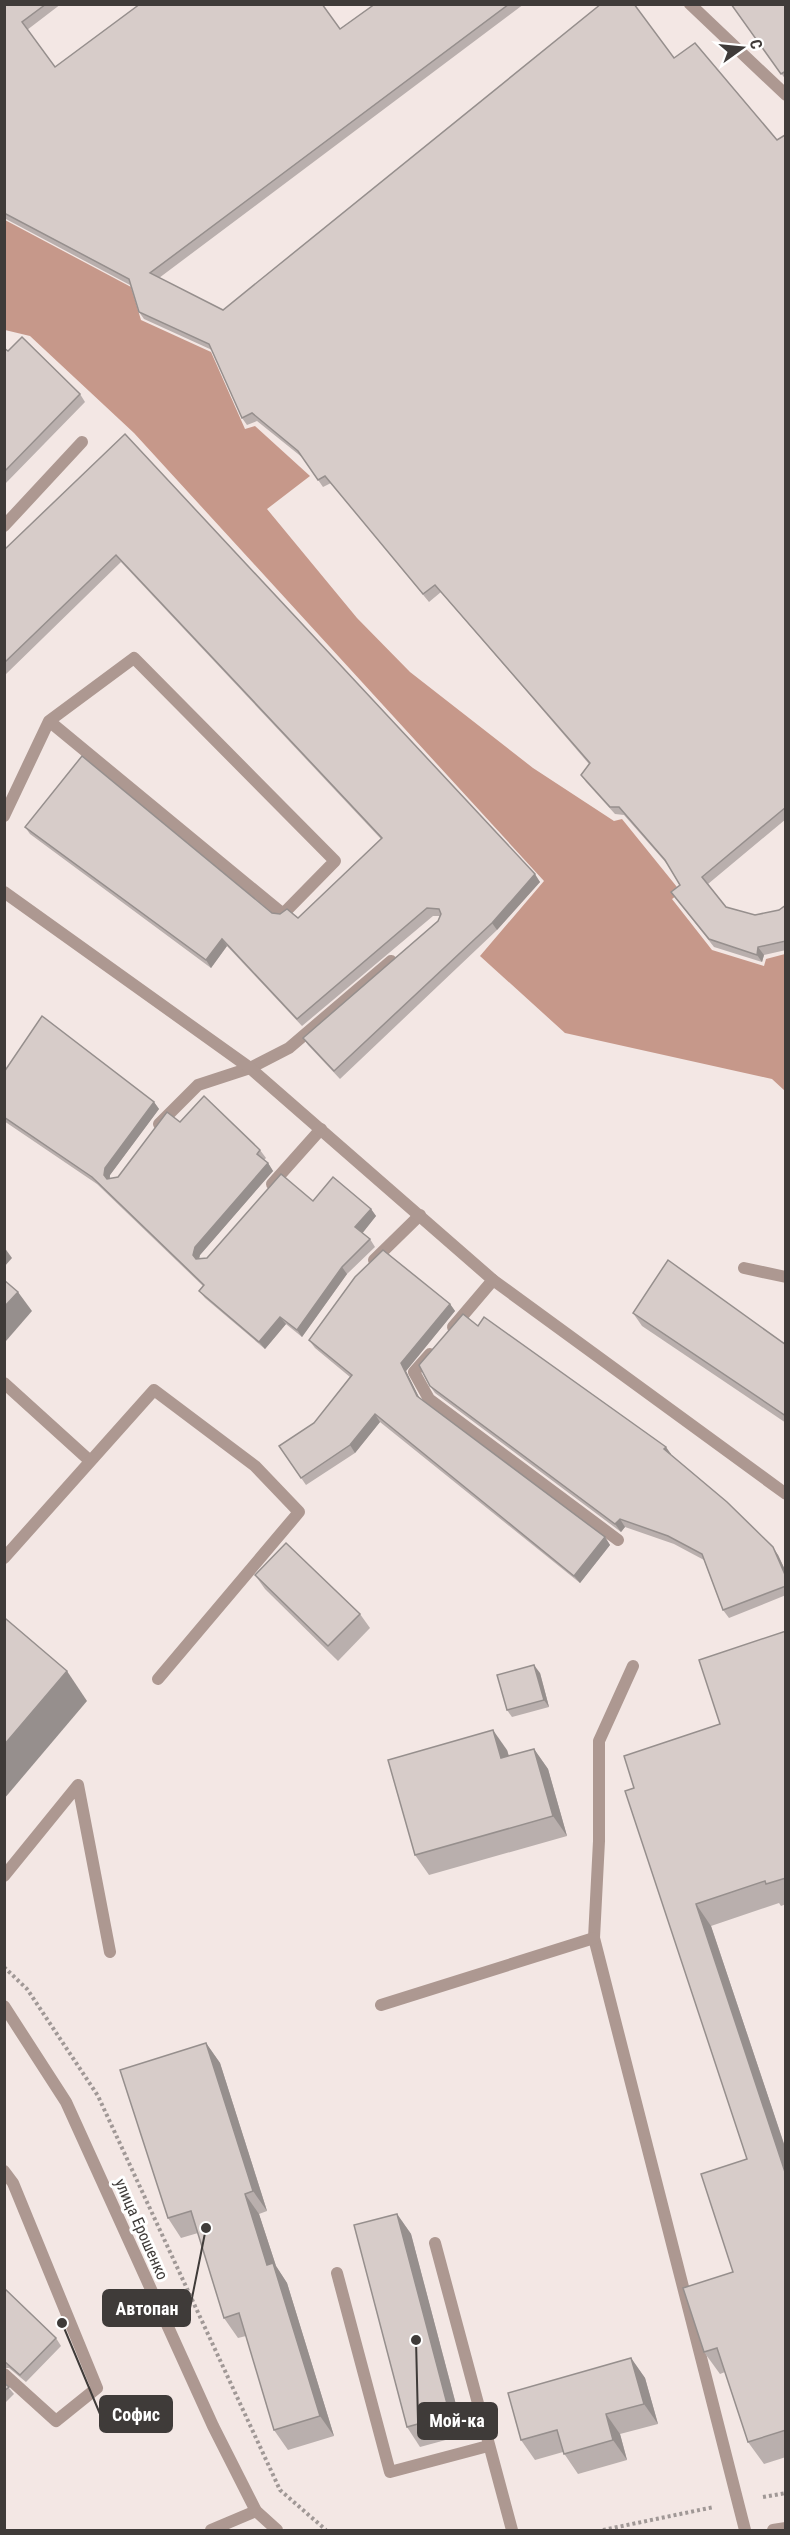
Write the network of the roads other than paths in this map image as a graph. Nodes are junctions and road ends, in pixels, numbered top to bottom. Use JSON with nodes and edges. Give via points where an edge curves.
{"nodes":[{"id":1,"x":690,"y":4,"type":"edge"},
{"id":2,"x":786,"y":95,"type":"edge"},
{"id":3,"x":82,"y":442,"type":"dead end"},
{"id":4,"x":4,"y":526,"type":"edge"},
{"id":5,"x":49,"y":721,"type":"junction"},
{"id":6,"x":4,"y":816,"type":"edge"},
{"id":7,"x":4,"y":892,"type":"edge"},
{"id":8,"x":403,"y":951,"type":"edge"},
{"id":9,"x":250,"y":1068,"type":"junction"},
{"id":10,"x":321,"y":1129,"type":"junction"},
{"id":11,"x":152,"y":1133,"type":"edge"},
{"id":12,"x":267,"y":1190,"type":"edge"},
{"id":13,"x":420,"y":1215,"type":"junction"},
{"id":14,"x":744,"y":1268,"type":"dead end"},
{"id":15,"x":363,"y":1271,"type":"edge"},
{"id":16,"x":786,"y":1277,"type":"edge"},
{"id":17,"x":493,"y":1280,"type":"junction"},
{"id":18,"x":4,"y":1383,"type":"edge"},
{"id":19,"x":89,"y":1460,"type":"junction"},
{"id":20,"x":786,"y":1494,"type":"edge"},
{"id":21,"x":618,"y":1540,"type":"dead end"},
{"id":22,"x":4,"y":1558,"type":"edge"},
{"id":23,"x":633,"y":1666,"type":"dead end"},
{"id":24,"x":158,"y":1679,"type":"dead end"},
{"id":25,"x":4,"y":1876,"type":"edge"},
{"id":26,"x":594,"y":1938,"type":"junction"},
{"id":27,"x":110,"y":1952,"type":"dead end"},
{"id":28,"x":381,"y":2005,"type":"dead end"},
{"id":29,"x":4,"y":2006,"type":"edge"},
{"id":30,"x":4,"y":2171,"type":"edge"},
{"id":31,"x":435,"y":2243,"type":"dead end"},
{"id":32,"x":338,"y":2273,"type":"dead end"},
{"id":33,"x":4,"y":2374,"type":"edge"},
{"id":34,"x":488,"y":2446,"type":"junction"},
{"id":35,"x":256,"y":2511,"type":"junction"},
{"id":36,"x":786,"y":2528,"type":"edge"},
{"id":37,"x":211,"y":2530,"type":"edge"},
{"id":38,"x":277,"y":2530,"type":"edge"},
{"id":39,"x":512,"y":2530,"type":"edge"},
{"id":40,"x":745,"y":2530,"type":"edge"},
{"id":41,"x":773,"y":2530,"type":"edge"}],
"edges":[{"from":1,"to":2,"type":"street"},
{"from":3,"to":4,"type":"street"},
{"from":5,"to":5,"type":"street","via":[[134,658],[335,861],[284,914]]},
{"from":5,"to":6,"type":"street"},
{"from":7,"to":9,"type":"street"},
{"from":8,"to":9,"type":"street","via":[[290,1048]]},
{"from":9,"to":10,"type":"street"},
{"from":9,"to":11,"type":"street","via":[[198,1085],[166,1114]]},
{"from":10,"to":12,"type":"street"},
{"from":10,"to":13,"type":"street"},
{"from":13,"to":15,"type":"street"},
{"from":13,"to":17,"type":"street"},
{"from":14,"to":16,"type":"street"},
{"from":17,"to":20,"type":"street"},
{"from":17,"to":21,"type":"street","via":[[414,1372],[429,1399]]},
{"from":18,"to":19,"type":"street"},
{"from":19,"to":22,"type":"street"},
{"from":19,"to":24,"type":"street","via":[[154,1390],[255,1466],[299,1512]]},
{"from":23,"to":26,"type":"street","via":[[599,1741]]},
{"from":25,"to":27,"type":"street","via":[[78,1785]]},
{"from":26,"to":28,"type":"street"},
{"from":26,"to":40,"type":"street"},
{"from":29,"to":35,"type":"street","name":"улица Ерошенко","via":[[66,2102],[213,2426]]},
{"from":30,"to":33,"type":"street","via":[[13,2183],[97,2388],[56,2421]]},
{"from":31,"to":34,"type":"street"},
{"from":32,"to":34,"type":"street","via":[[390,2472]]},
{"from":34,"to":39,"type":"street"},
{"from":35,"to":37,"type":"street"},
{"from":35,"to":38,"type":"street","name":"улица Ерошенко"},
{"from":36,"to":41,"type":"street"}]}
